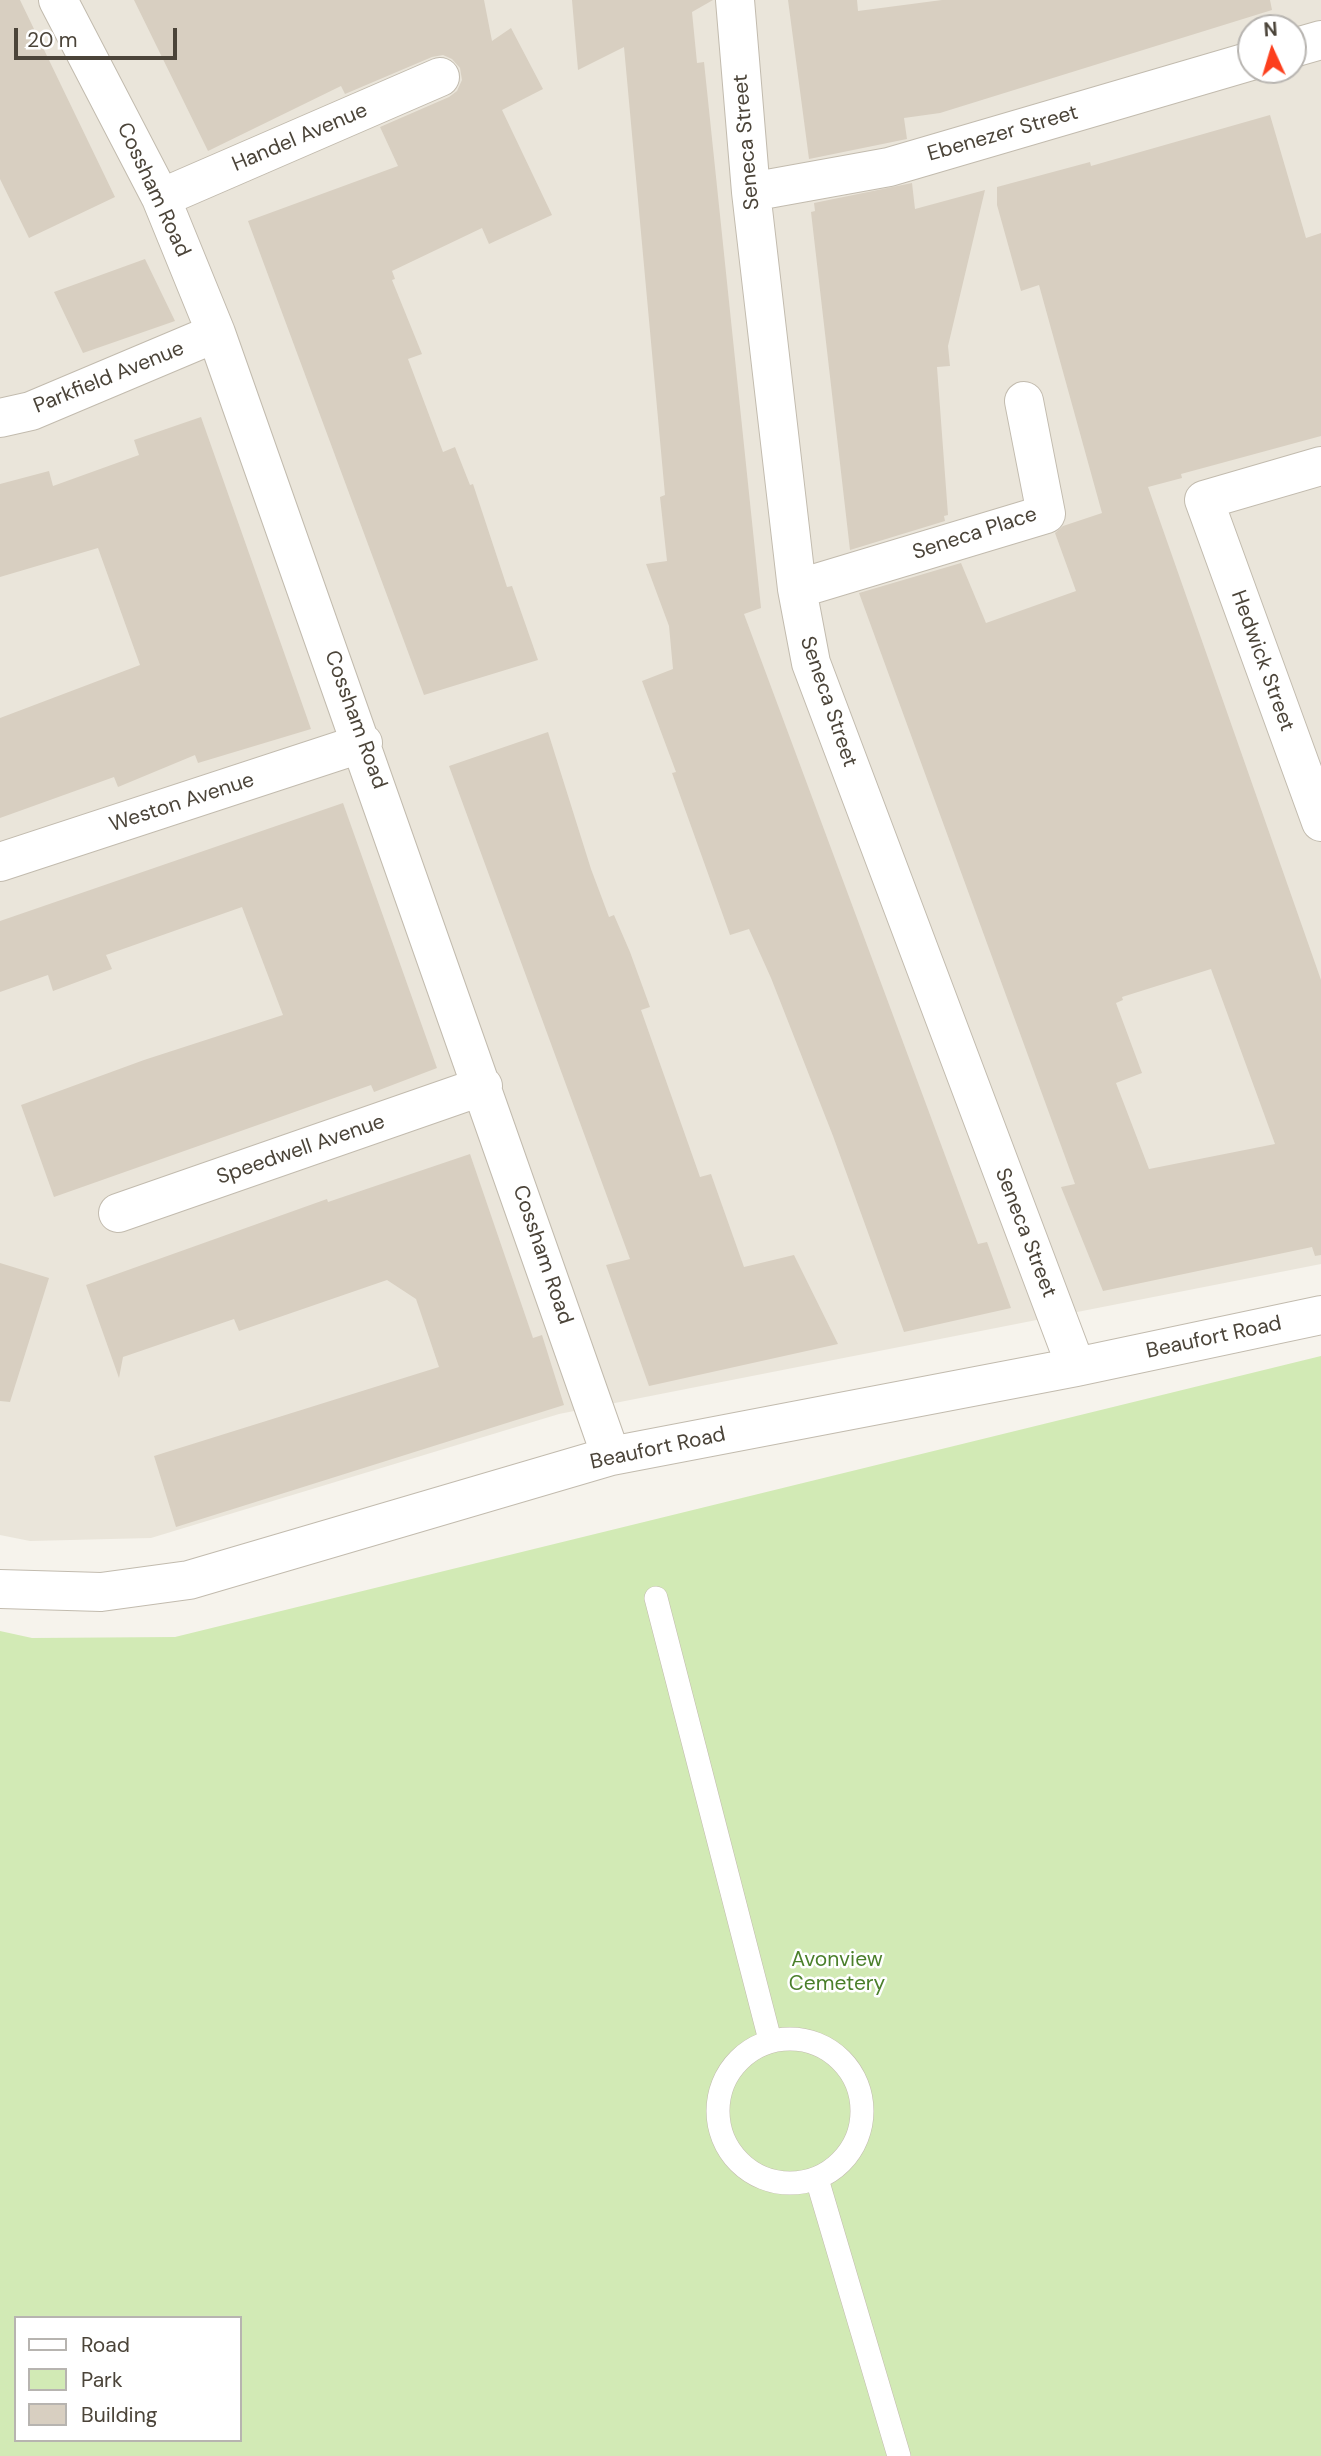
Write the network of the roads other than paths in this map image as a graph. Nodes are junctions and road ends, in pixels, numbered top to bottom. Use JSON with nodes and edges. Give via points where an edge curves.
{"nodes":[{"id":1,"x":58,"y":0,"type":"edge"},
{"id":2,"x":735,"y":0,"type":"edge"},
{"id":3,"x":1237,"y":65,"type":"edge"},
{"id":4,"x":440,"y":77,"type":"dead end"},
{"id":5,"x":751,"y":192,"type":"junction"},
{"id":6,"x":160,"y":198,"type":"junction"},
{"id":7,"x":216,"y":333,"type":"junction"},
{"id":8,"x":1024,"y":401,"type":"dead end"},
{"id":9,"x":0,"y":418,"type":"edge"},
{"id":10,"x":1321,"y":466,"type":"edge"},
{"id":11,"x":797,"y":589,"type":"junction"},
{"id":12,"x":363,"y":743,"type":"junction"},
{"id":13,"x":1321,"y":822,"type":"edge"},
{"id":14,"x":0,"y":862,"type":"edge"},
{"id":15,"x":484,"y":1086,"type":"junction"},
{"id":16,"x":118,"y":1213,"type":"dead end"},
{"id":17,"x":1321,"y":1315,"type":"edge"},
{"id":18,"x":1076,"y":1367,"type":"junction"},
{"id":19,"x":611,"y":1456,"type":"junction"},
{"id":20,"x":0,"y":1589,"type":"edge"},
{"id":21,"x":656,"y":1598,"type":"dead end"},
{"id":22,"x":770,"y":2040,"type":"junction"},
{"id":23,"x":817,"y":2179,"type":"junction"},
{"id":24,"x":900,"y":2456,"type":"edge"}],
"edges":[{"from":1,"to":6,"type":"street","name":"Cossham Road"},
{"from":2,"to":5,"type":"street","name":"Seneca Street"},
{"from":3,"to":5,"type":"street","name":"Ebenezer Street","via":[[889,167]]},
{"from":4,"to":6,"type":"street","name":"Handel Avenue"},
{"from":5,"to":11,"type":"street","name":"Seneca Street"},
{"from":6,"to":7,"type":"street","name":"Cossham Road"},
{"from":7,"to":9,"type":"street","name":"Parkfield Avenue","via":[[31,411]]},
{"from":7,"to":12,"type":"street","name":"Cossham Road"},
{"from":8,"to":11,"type":"street","name":"Seneca Place","via":[[1046,514]]},
{"from":10,"to":13,"type":"street","name":"Hedwick Street","via":[[1204,500]]},
{"from":11,"to":18,"type":"street","name":"Seneca Street","via":[[811,663]]},
{"from":12,"to":14,"type":"street","name":"Weston Avenue"},
{"from":12,"to":15,"type":"street","name":"Cossham Road"},
{"from":15,"to":16,"type":"street","name":"Speedwell Avenue"},
{"from":15,"to":19,"type":"street","name":"Cossham Road"},
{"from":17,"to":18,"type":"street","name":"Beaufort Road"},
{"from":18,"to":19,"type":"street","name":"Beaufort Road"},
{"from":19,"to":20,"type":"street","name":"Beaufort Road","via":[[189,1580],[101,1592]]},
{"from":21,"to":22,"type":"lane"},
{"from":22,"to":23,"type":"lane","via":[[802,2038],[832,2050],[853,2073],[864,2103],[860,2134],[844,2162]]},
{"from":22,"to":23,"type":"lane","via":[[749,2050],[731,2067],[720,2089],[721,2136],[737,2161],[761,2178],[789,2184]]},
{"from":23,"to":24,"type":"lane"}]}
